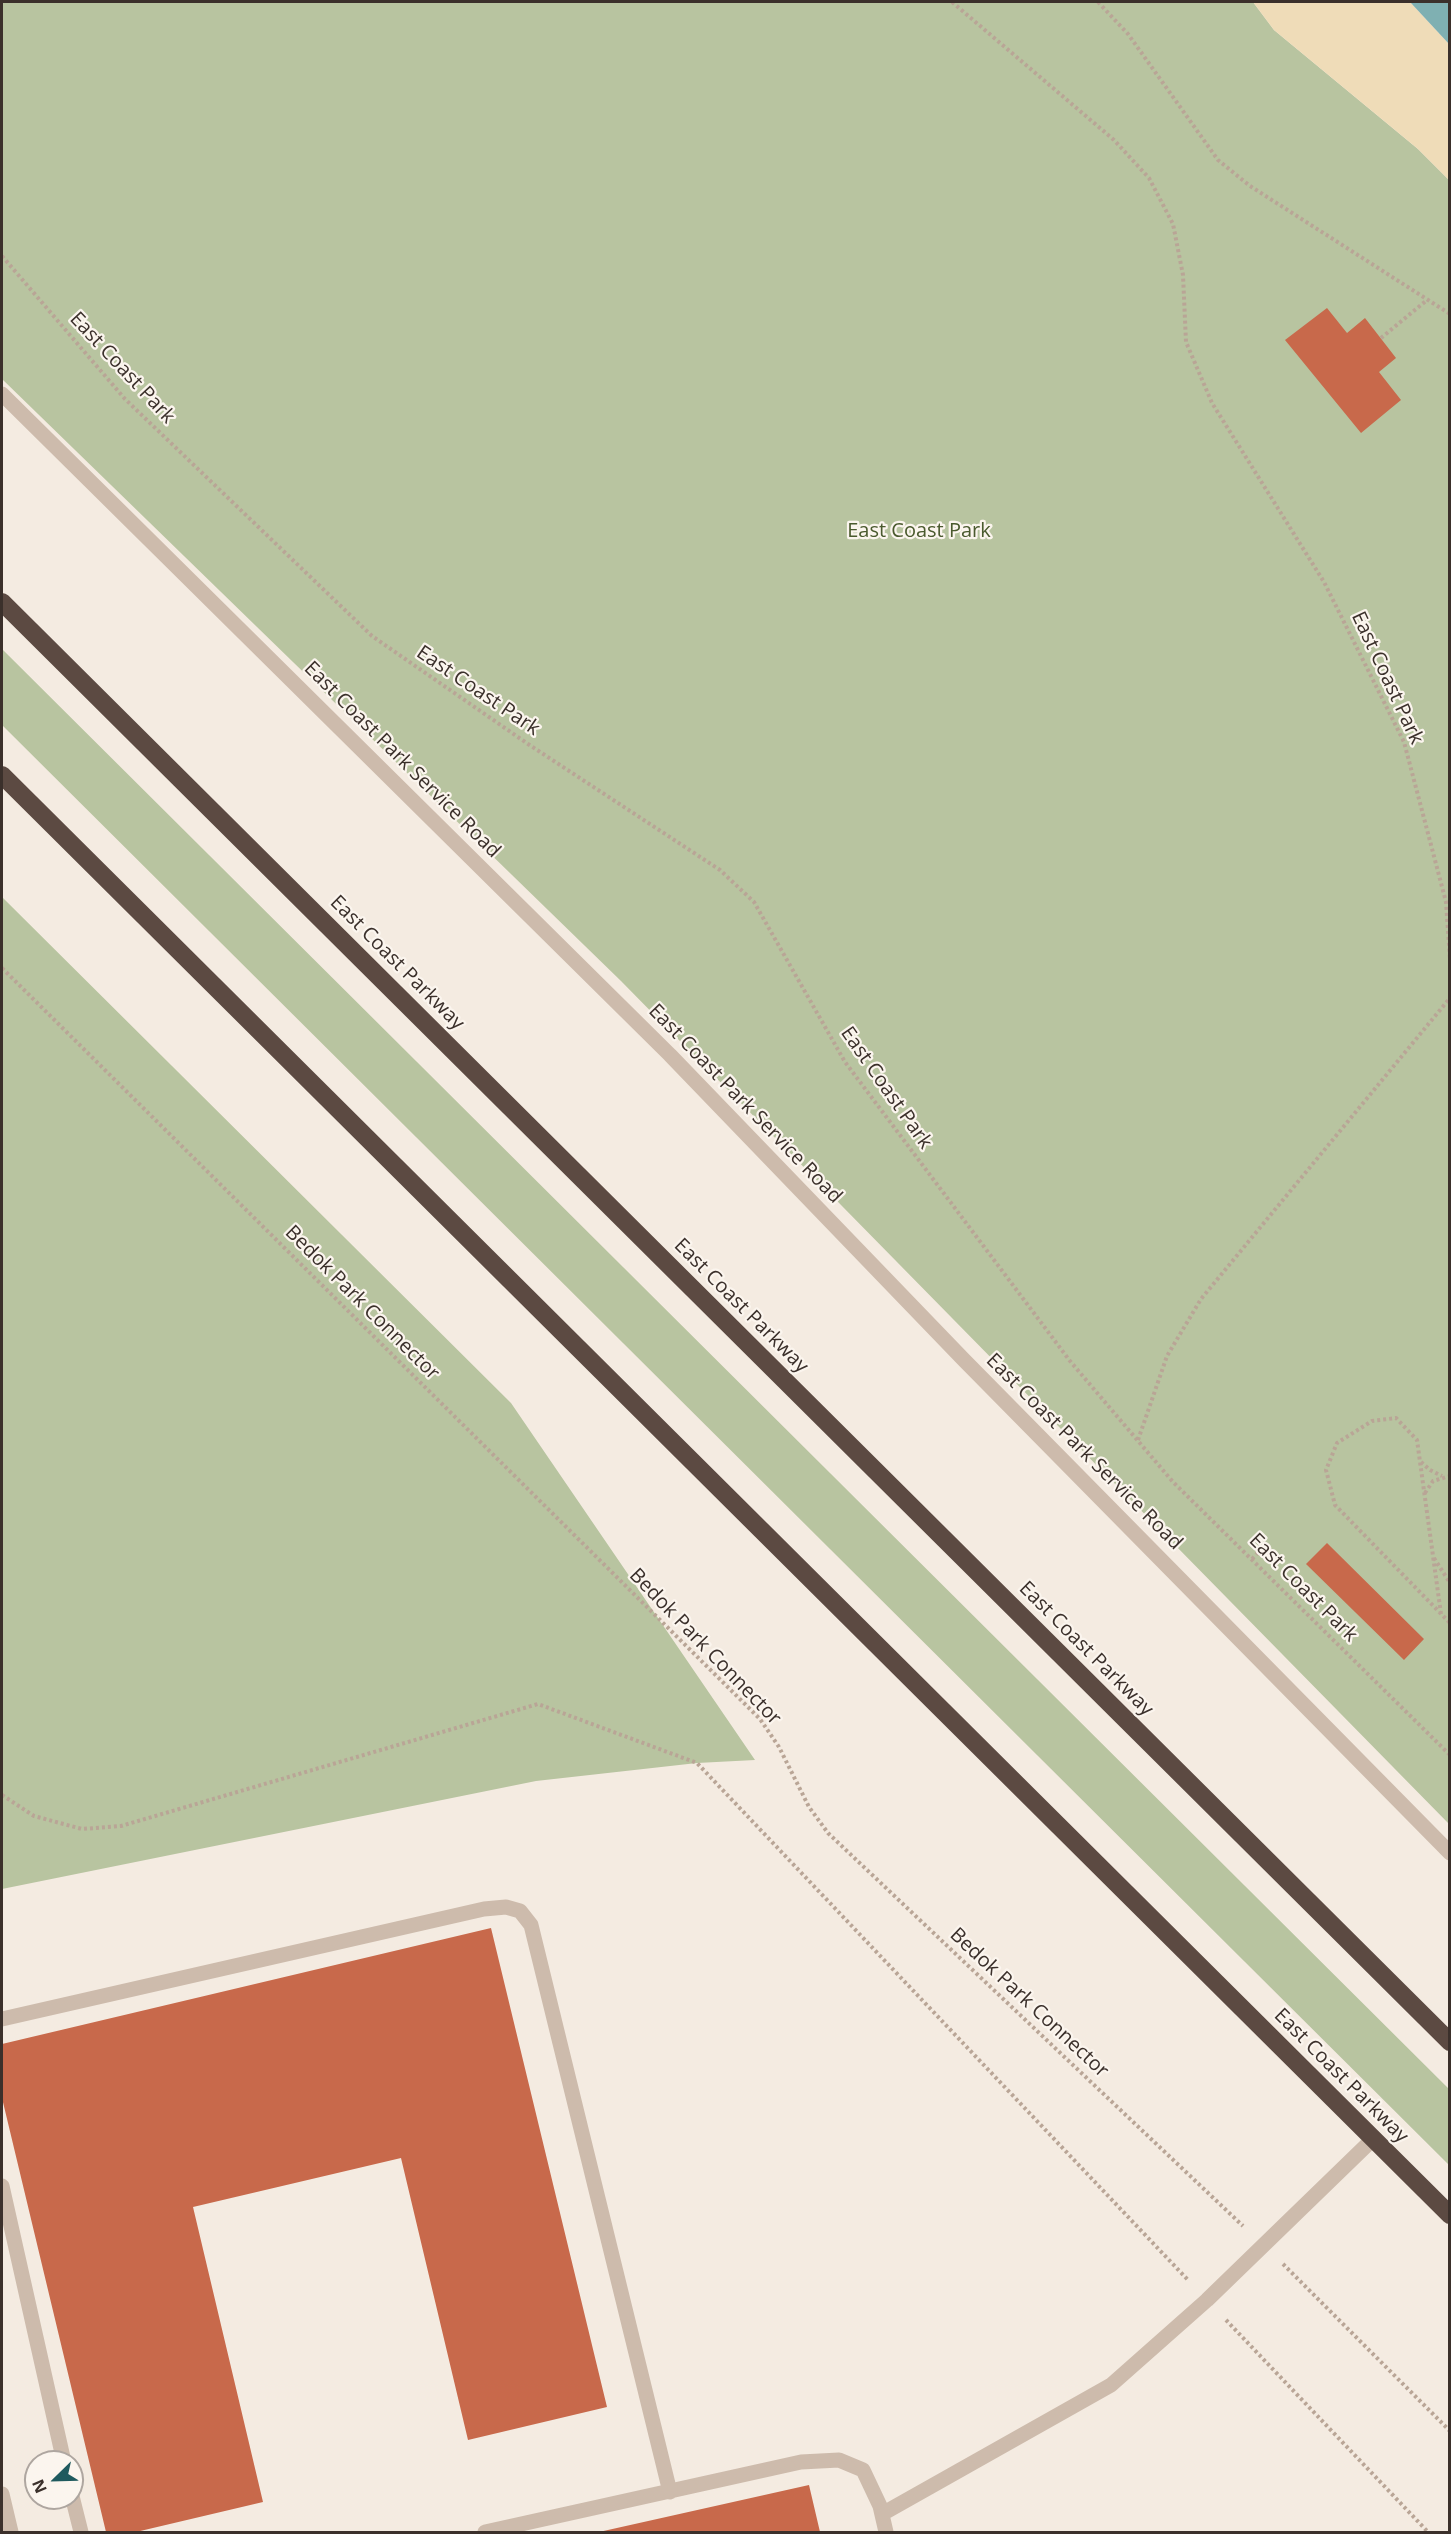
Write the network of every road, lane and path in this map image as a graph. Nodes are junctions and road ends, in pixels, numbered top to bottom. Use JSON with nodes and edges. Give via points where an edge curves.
{"nodes":[{"id":1,"x":952,"y":2,"type":"edge"},
{"id":2,"x":1098,"y":2,"type":"edge"},
{"id":3,"x":2,"y":256,"type":"edge"},
{"id":4,"x":1427,"y":300,"type":"junction"},
{"id":5,"x":1449,"y":314,"type":"edge"},
{"id":6,"x":1380,"y":338,"type":"dead end"},
{"id":7,"x":2,"y":394,"type":"edge"},
{"id":8,"x":2,"y":602,"type":"edge"},
{"id":9,"x":2,"y":775,"type":"edge"},
{"id":10,"x":1449,"y":959,"type":"edge"},
{"id":11,"x":2,"y":968,"type":"edge"},
{"id":12,"x":1449,"y":998,"type":"edge"},
{"id":13,"x":1137,"y":1441,"type":"junction"},
{"id":14,"x":1420,"y":1460,"type":"junction"},
{"id":15,"x":1442,"y":1476,"type":"junction"},
{"id":16,"x":1449,"y":1476,"type":"edge"},
{"id":17,"x":1424,"y":1495,"type":"junction"},
{"id":18,"x":1268,"y":1542,"type":"dead end"},
{"id":19,"x":1433,"y":1557,"type":"junction"},
{"id":20,"x":1252,"y":1558,"type":"junction"},
{"id":21,"x":1449,"y":1583,"type":"edge"},
{"id":22,"x":1441,"y":1614,"type":"junction"},
{"id":23,"x":1449,"y":1623,"type":"edge"},
{"id":24,"x":1449,"y":1755,"type":"edge"},
{"id":25,"x":2,"y":1795,"type":"edge"},
{"id":26,"x":1449,"y":1853,"type":"edge"},
{"id":27,"x":2,"y":2019,"type":"edge"},
{"id":28,"x":1449,"y":2042,"type":"edge"},
{"id":29,"x":1373,"y":2139,"type":"junction"},
{"id":30,"x":2,"y":2186,"type":"edge"},
{"id":31,"x":1449,"y":2215,"type":"edge"},
{"id":32,"x":1264,"y":2245,"type":"junction"},
{"id":33,"x":1207,"y":2300,"type":"junction"},
{"id":34,"x":1449,"y":2432,"type":"edge"},
{"id":35,"x":61,"y":2450,"type":"edge"},
{"id":36,"x":670,"y":2492,"type":"junction"},
{"id":37,"x":2,"y":2494,"type":"edge"},
{"id":38,"x":76,"y":2510,"type":"edge"},
{"id":39,"x":882,"y":2514,"type":"junction"},
{"id":40,"x":10,"y":2532,"type":"edge"},
{"id":41,"x":81,"y":2532,"type":"edge"},
{"id":42,"x":484,"y":2532,"type":"edge"},
{"id":43,"x":886,"y":2532,"type":"edge"},
{"id":44,"x":1428,"y":2532,"type":"edge"}],
"edges":[{"from":1,"to":10,"type":"path","name":"East Coast Park","via":[[1114,140],[1149,178],[1159,196],[1173,224],[1183,275],[1186,342],[1212,403],[1324,582],[1404,742],[1446,902]]},
{"from":2,"to":4,"type":"path","via":[[1128,34],[1218,160],[1250,186]]},
{"from":3,"to":13,"type":"path","name":"East Coast Park","via":[[125,399],[372,636],[720,870],[754,902],[845,1062],[1070,1361]]},
{"from":4,"to":5,"type":"path"},
{"from":4,"to":6,"type":"path"},
{"from":7,"to":26,"type":"street","name":"East Coast Park Service Road","via":[[670,1055]]},
{"from":8,"to":28,"type":"highway","name":"East Coast Parkway"},
{"from":9,"to":29,"type":"highway","name":"East Coast Parkway"},
{"from":11,"to":32,"type":"path","name":"Bedok Park Connector","via":[[760,1719],[828,1833]]},
{"from":12,"to":13,"type":"path","via":[[1201,1299],[1167,1356]]},
{"from":13,"to":20,"type":"path","name":"East Coast Park","via":[[1173,1482]]},
{"from":14,"to":15,"type":"path"},
{"from":14,"to":17,"type":"path"},
{"from":14,"to":22,"type":"path","via":[[1417,1440],[1396,1418],[1372,1421],[1337,1443],[1326,1470],[1335,1505]]},
{"from":15,"to":16,"type":"path"},
{"from":15,"to":17,"type":"path","via":[[1433,1481]]},
{"from":17,"to":19,"type":"path"},
{"from":18,"to":20,"type":"path"},
{"from":19,"to":21,"type":"path"},
{"from":19,"to":22,"type":"path"},
{"from":20,"to":24,"type":"path","name":"East Coast Park"},
{"from":22,"to":23,"type":"path"},
{"from":25,"to":33,"type":"path","via":[[34,1816],[82,1829],[121,1826],[538,1704],[697,1763]]},
{"from":27,"to":36,"type":"street","via":[[484,1909],[506,1907],[520,1911],[531,1925]]},
{"from":29,"to":31,"type":"highway","name":"East Coast Parkway"},
{"from":29,"to":32,"type":"street"},
{"from":30,"to":35,"type":"street"},
{"from":32,"to":33,"type":"street"},
{"from":32,"to":34,"type":"path","name":"Bedok Park Connector"},
{"from":33,"to":39,"type":"street","via":[[1111,2385]]},
{"from":33,"to":44,"type":"path"},
{"from":36,"to":39,"type":"street","via":[[801,2463],[839,2460],[863,2470]]},
{"from":36,"to":42,"type":"street"},
{"from":37,"to":40,"type":"street"},
{"from":38,"to":41,"type":"street"},
{"from":39,"to":43,"type":"street"}]}
